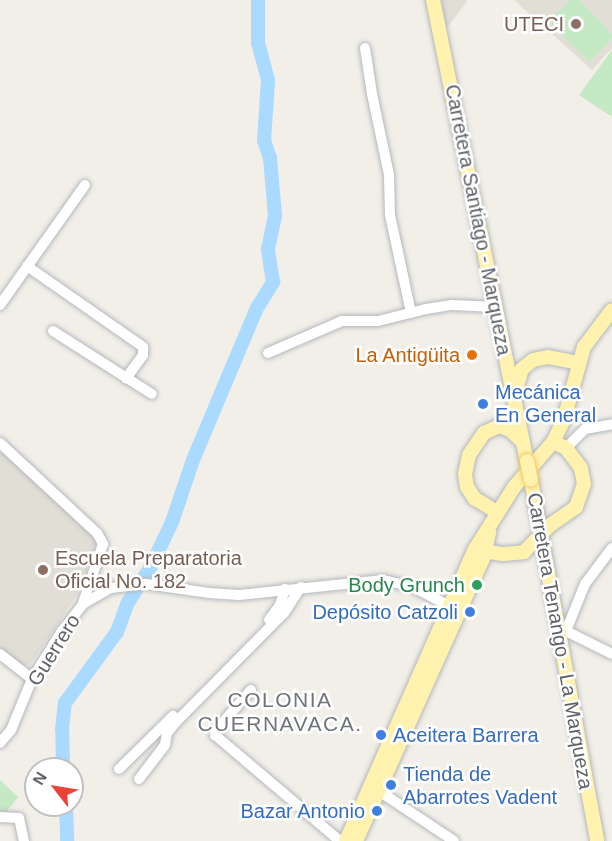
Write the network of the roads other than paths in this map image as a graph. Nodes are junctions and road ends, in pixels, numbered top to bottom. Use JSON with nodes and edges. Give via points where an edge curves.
{"nodes":[{"id":1,"x":433,"y":0,"type":"edge"},
{"id":2,"x":365,"y":48,"type":"dead end"},
{"id":3,"x":84,"y":185,"type":"dead end"},
{"id":4,"x":27,"y":266,"type":"junction"},
{"id":5,"x":0,"y":305,"type":"edge"},
{"id":6,"x":495,"y":307,"type":"junction"},
{"id":7,"x":612,"y":310,"type":"edge"},
{"id":8,"x":411,"y":313,"type":"junction"},
{"id":9,"x":612,"y":322,"type":"edge"},
{"id":10,"x":53,"y":331,"type":"dead end"},
{"id":11,"x":268,"y":353,"type":"dead end"},
{"id":12,"x":580,"y":360,"type":"junction"},
{"id":13,"x":126,"y":378,"type":"junction"},
{"id":14,"x":152,"y":394,"type":"dead end"},
{"id":15,"x":514,"y":398,"type":"junction"},
{"id":16,"x":612,"y":424,"type":"edge"},
{"id":17,"x":522,"y":441,"type":"junction"},
{"id":18,"x":553,"y":442,"type":"junction"},
{"id":19,"x":0,"y":443,"type":"edge"},
{"id":20,"x":566,"y":448,"type":"junction"},
{"id":21,"x":536,"y":506,"type":"junction"},
{"id":22,"x":494,"y":518,"type":"junction"},
{"id":23,"x":557,"y":520,"type":"junction"},
{"id":24,"x":540,"y":538,"type":"junction"},
{"id":25,"x":612,"y":548,"type":"edge"},
{"id":26,"x":480,"y":550,"type":"junction"},
{"id":27,"x":301,"y":587,"type":"junction"},
{"id":28,"x":285,"y":589,"type":"junction"},
{"id":29,"x":83,"y":604,"type":"junction"},
{"id":30,"x":455,"y":609,"type":"junction"},
{"id":31,"x":562,"y":632,"type":"junction"},
{"id":32,"x":0,"y":654,"type":"edge"},
{"id":33,"x":612,"y":654,"type":"edge"},
{"id":34,"x":32,"y":679,"type":"junction"},
{"id":35,"x":251,"y":690,"type":"dead end"},
{"id":36,"x":0,"y":743,"type":"edge"},
{"id":37,"x":119,"y":769,"type":"dead end"},
{"id":38,"x":139,"y":779,"type":"dead end"},
{"id":39,"x":379,"y":791,"type":"junction"},
{"id":40,"x":0,"y":817,"type":"edge"},
{"id":41,"x":24,"y":841,"type":"edge"},
{"id":42,"x":340,"y":841,"type":"edge"},
{"id":43,"x":346,"y":841,"type":"edge"},
{"id":44,"x":356,"y":841,"type":"edge"},
{"id":45,"x":454,"y":841,"type":"edge"},
{"id":46,"x":597,"y":841,"type":"edge"}],
"edges":[{"from":1,"to":6,"type":"main road","name":"Carretera Santiago - Marqueza"},
{"from":2,"to":8,"type":"street","via":[[389,175],[395,249]]},
{"from":3,"to":4,"type":"street"},
{"from":4,"to":5,"type":"street"},
{"from":4,"to":13,"type":"street","via":[[143,348],[143,355]]},
{"from":6,"to":8,"type":"street","via":[[452,305]]},
{"from":6,"to":15,"type":"main road","name":"Carretera Santiago - Marqueza"},
{"from":7,"to":12,"type":"main road","via":[[584,347]]},
{"from":8,"to":11,"type":"street","via":[[378,321],[333,323]]},
{"from":9,"to":12,"type":"main road"},
{"from":10,"to":13,"type":"street"},
{"from":12,"to":15,"type":"main road","via":[[533,360],[522,369]]},
{"from":12,"to":18,"type":"main road","via":[[564,419]]},
{"from":13,"to":14,"type":"street"},
{"from":15,"to":17,"type":"main road","name":"Carretera Santiago - Marqueza"},
{"from":16,"to":20,"type":"street","via":[[585,429]]},
{"from":17,"to":21,"type":"main road","name":"Carretera Tenango - La Marqueza","bridge":true},
{"from":17,"to":22,"type":"main road","via":[[499,426],[484,433],[469,455],[467,486]]},
{"from":18,"to":20,"type":"main road"},
{"from":18,"to":22,"type":"main road","via":[[518,482]]},
{"from":19,"to":29,"type":"street","via":[[97,533],[103,544]]},
{"from":20,"to":23,"type":"main road","via":[[581,468],[584,484],[576,507]]},
{"from":21,"to":23,"type":"main road"},
{"from":21,"to":24,"type":"main road","name":"Carretera Tenango - La Marqueza"},
{"from":22,"to":26,"type":"main road"},
{"from":23,"to":24,"type":"main road"},
{"from":24,"to":26,"type":"main road","via":[[524,552]]},
{"from":24,"to":31,"type":"main road","name":"Carretera Tenango - La Marqueza"},
{"from":25,"to":31,"type":"street","via":[[585,584]]},
{"from":26,"to":30,"type":"main road"},
{"from":27,"to":28,"type":"street","name":"Guerrero"},
{"from":27,"to":30,"type":"street","name":"Guerrero","via":[[398,582]]},
{"from":27,"to":38,"type":"street","via":[[284,613],[175,723],[167,733],[165,745]]},
{"from":28,"to":29,"type":"street","name":"Guerrero","via":[[239,595],[132,584],[111,588]]},
{"from":28,"to":37,"type":"street","via":[[272,617]]},
{"from":29,"to":34,"type":"street","name":"Guerrero"},
{"from":30,"to":39,"type":"main road"},
{"from":30,"to":43,"type":"main road"},
{"from":31,"to":33,"type":"street"},
{"from":31,"to":46,"type":"main road","name":"Carretera Tenango - La Marqueza"},
{"from":32,"to":34,"type":"street"},
{"from":34,"to":36,"type":"street","name":"Guerrero","via":[[14,724]]},
{"from":35,"to":42,"type":"street","via":[[215,735]]},
{"from":39,"to":44,"type":"main road"},
{"from":39,"to":45,"type":"street"},
{"from":40,"to":41,"type":"street","via":[[20,818]]}]}
